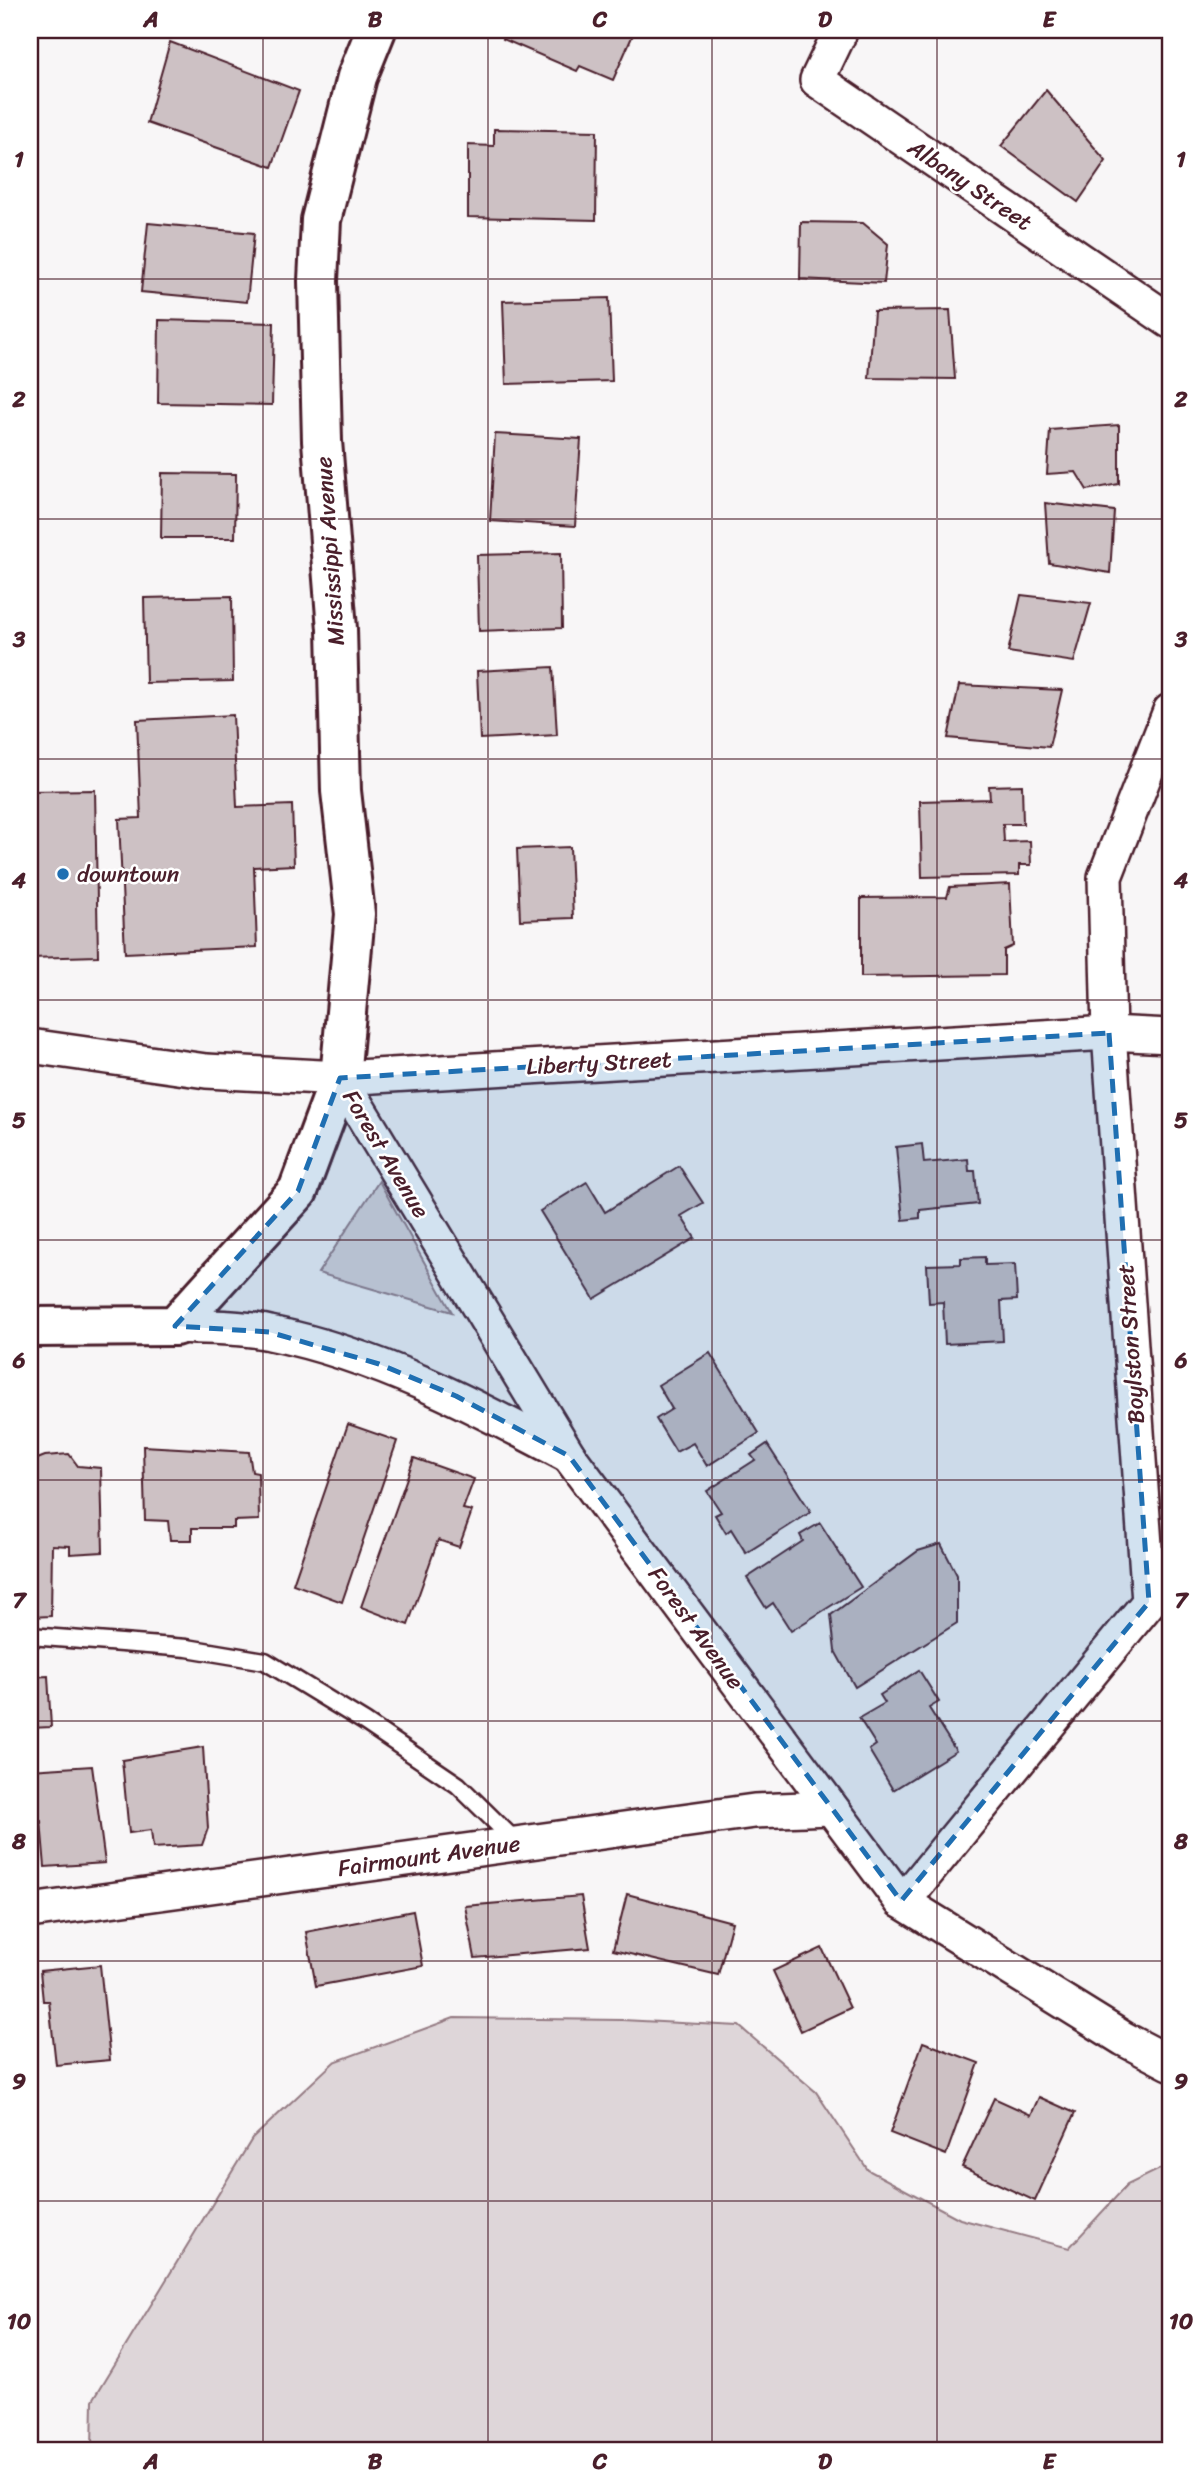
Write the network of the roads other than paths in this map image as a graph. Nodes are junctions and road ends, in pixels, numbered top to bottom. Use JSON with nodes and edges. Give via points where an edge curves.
{"nodes":[{"id":1,"x":376,"y":30,"type":"edge"},
{"id":2,"x":841,"y":30,"type":"edge"},
{"id":3,"x":1170,"y":321,"type":"edge"},
{"id":4,"x":1170,"y":711,"type":"edge"},
{"id":5,"x":1109,"y":1033,"type":"junction"},
{"id":6,"x":1170,"y":1036,"type":"edge"},
{"id":7,"x":30,"y":1046,"type":"edge"},
{"id":8,"x":340,"y":1078,"type":"junction"},
{"id":9,"x":175,"y":1326,"type":"junction"},
{"id":10,"x":30,"y":1327,"type":"edge"},
{"id":11,"x":569,"y":1456,"type":"junction"},
{"id":12,"x":1160,"y":1601,"type":"edge"},
{"id":13,"x":30,"y":1636,"type":"edge"},
{"id":14,"x":830,"y":1808,"type":"junction"},
{"id":15,"x":518,"y":1844,"type":"junction"},
{"id":16,"x":901,"y":1901,"type":"junction"},
{"id":17,"x":30,"y":1911,"type":"edge"},
{"id":18,"x":1170,"y":2063,"type":"edge"}],
"edges":[{"from":1,"to":8,"type":"street","name":"Mississippi Avenue","via":[[357,77],[321,220],[318,281],[341,791],[355,914]]},
{"from":2,"to":3,"type":"street","name":"Albany Street","via":[[817,80]]},
{"from":4,"to":5,"type":"street","name":"Boylston Street","via":[[1105,877]]},
{"from":5,"to":6,"type":"street","name":"Liberty Street"},
{"from":5,"to":8,"type":"street","name":"Liberty Street"},
{"from":5,"to":12,"type":"street","name":"Boylston Street"},
{"from":7,"to":8,"type":"street","name":"Liberty Street","via":[[206,1071]]},
{"from":8,"to":9,"type":"street","name":"Mississippi Avenue","via":[[298,1191]]},
{"from":8,"to":11,"type":"street","name":"Forest Avenue"},
{"from":9,"to":10,"type":"street"},
{"from":9,"to":11,"type":"street","via":[[269,1332],[379,1364],[456,1396]]},
{"from":11,"to":14,"type":"street","name":"Forest Avenue"},
{"from":12,"to":16,"type":"street","name":"Boylston Street"},
{"from":13,"to":15,"type":"lane","via":[[187,1648],[265,1661],[458,1785]]},
{"from":14,"to":15,"type":"street","name":"Fairmount Avenue","via":[[754,1811]]},
{"from":14,"to":16,"type":"street","name":"Forest Avenue"},
{"from":15,"to":17,"type":"street","name":"Fairmount Avenue"},
{"from":16,"to":18,"type":"street","name":"Forest Avenue"}]}
